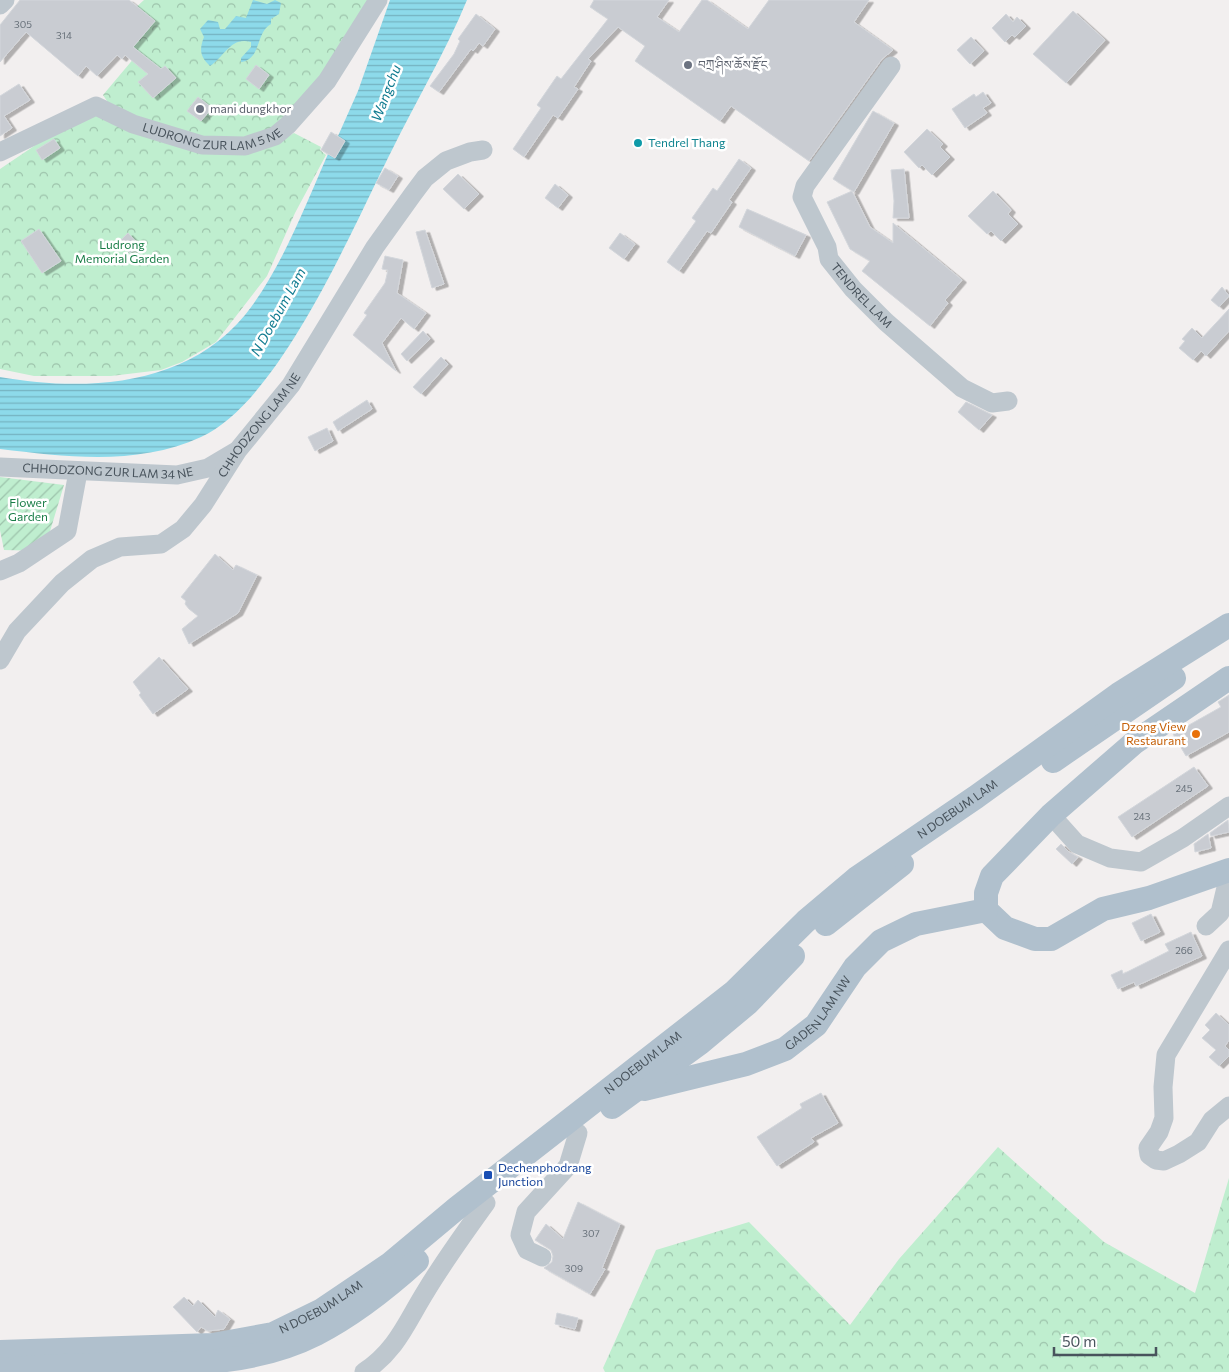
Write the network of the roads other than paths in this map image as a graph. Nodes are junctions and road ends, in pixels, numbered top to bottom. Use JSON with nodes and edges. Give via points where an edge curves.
{"nodes":[{"id":1,"x":5,"y":0,"type":"edge"},
{"id":2,"x":378,"y":0,"type":"edge"},
{"id":3,"x":0,"y":5,"type":"edge"},
{"id":4,"x":891,"y":66,"type":"dead end"},
{"id":5,"x":483,"y":150,"type":"dead end"},
{"id":6,"x":0,"y":152,"type":"edge"},
{"id":7,"x":1008,"y":401,"type":"dead end"},
{"id":8,"x":238,"y":450,"type":"junction"},
{"id":9,"x":0,"y":467,"type":"edge"},
{"id":10,"x":78,"y":472,"type":"junction"},
{"id":11,"x":0,"y":571,"type":"edge"},
{"id":12,"x":1229,"y":625,"type":"edge"},
{"id":13,"x":1229,"y":644,"type":"edge"},
{"id":14,"x":0,"y":660,"type":"edge"},
{"id":15,"x":1229,"y":678,"type":"edge"},
{"id":16,"x":1229,"y":806,"type":"edge"},
{"id":17,"x":1051,"y":815,"type":"junction"},
{"id":18,"x":1229,"y":870,"type":"edge"},
{"id":19,"x":1229,"y":875,"type":"edge"},
{"id":20,"x":986,"y":910,"type":"junction"},
{"id":21,"x":1206,"y":926,"type":"dead end"},
{"id":22,"x":1229,"y":950,"type":"edge"},
{"id":23,"x":634,"y":1092,"type":"junction"},
{"id":24,"x":1229,"y":1106,"type":"edge"},
{"id":25,"x":578,"y":1133,"type":"junction"},
{"id":26,"x":486,"y":1203,"type":"junction"},
{"id":27,"x":542,"y":1257,"type":"dead end"},
{"id":28,"x":0,"y":1352,"type":"edge"},
{"id":29,"x":0,"y":1370,"type":"edge"},
{"id":30,"x":364,"y":1372,"type":"edge"}],
"edges":[{"from":1,"to":3,"type":"street"},
{"from":2,"to":6,"type":"street","name":"LUDRONG ZUR LAM 5 NE","via":[[327,81],[275,136],[245,146],[202,145],[134,124],[99,108]]},
{"from":4,"to":7,"type":"street","name":"TENDREL LAM","via":[[805,186],[802,197],[827,247],[829,259],[886,322],[962,388],[992,403]]},
{"from":5,"to":8,"type":"street","name":"CHHODZONG LAM NE","via":[[446,161],[425,178],[376,247],[291,385]]},
{"from":8,"to":10,"type":"street","name":"CHHODZONG ZUR LAM 34 NE","via":[[208,468],[177,475]]},
{"from":8,"to":14,"type":"street","name":"CHHODZONG LAM NE","via":[[203,505],[183,529],[161,544],[120,547],[92,559],[62,583],[17,631]]},
{"from":9,"to":10,"type":"street","name":"CHHODZONG ZUR LAM 34 NE"},
{"from":10,"to":11,"type":"street","via":[[67,531],[19,563]]},
{"from":12,"to":28,"type":"main road","name":"N DOEBUM LAM","via":[[1119,694],[856,878],[806,921],[734,992],[390,1264],[322,1310],[274,1334],[213,1345]]},
{"from":13,"to":23,"type":"main road","name":"N DOEBUM LAM","via":[[1153,692],[890,873],[830,920],[748,1003]]},
{"from":15,"to":17,"type":"main road","via":[[1135,742]]},
{"from":16,"to":17,"type":"street","via":[[1141,862],[1110,858],[1077,844]]},
{"from":17,"to":20,"type":"main road","via":[[992,876],[986,893]]},
{"from":18,"to":20,"type":"main road","via":[[1103,910],[1051,939],[1035,939],[1005,928]]},
{"from":19,"to":21,"type":"street","via":[[1220,913]]},
{"from":20,"to":23,"type":"main road","name":"GADEN LAM NW","via":[[916,924],[881,941],[855,967],[816,1025],[785,1049],[746,1064]]},
{"from":22,"to":24,"type":"street","via":[[1166,1055],[1164,1118],[1148,1148],[1149,1154],[1164,1161],[1179,1154],[1198,1142],[1212,1120]]},
{"from":23,"to":25,"type":"main road","name":"N DOEBUM LAM"},
{"from":25,"to":26,"type":"main road","name":"N DOEBUM LAM"},
{"from":25,"to":27,"type":"street","via":[[568,1166],[526,1212],[520,1235],[527,1250]]},
{"from":26,"to":29,"type":"main road","name":"N DOEBUM LAM","via":[[364,1305],[314,1335],[269,1352],[188,1365]]},
{"from":26,"to":30,"type":"street","via":[[455,1245],[397,1341],[386,1356]]}]}
